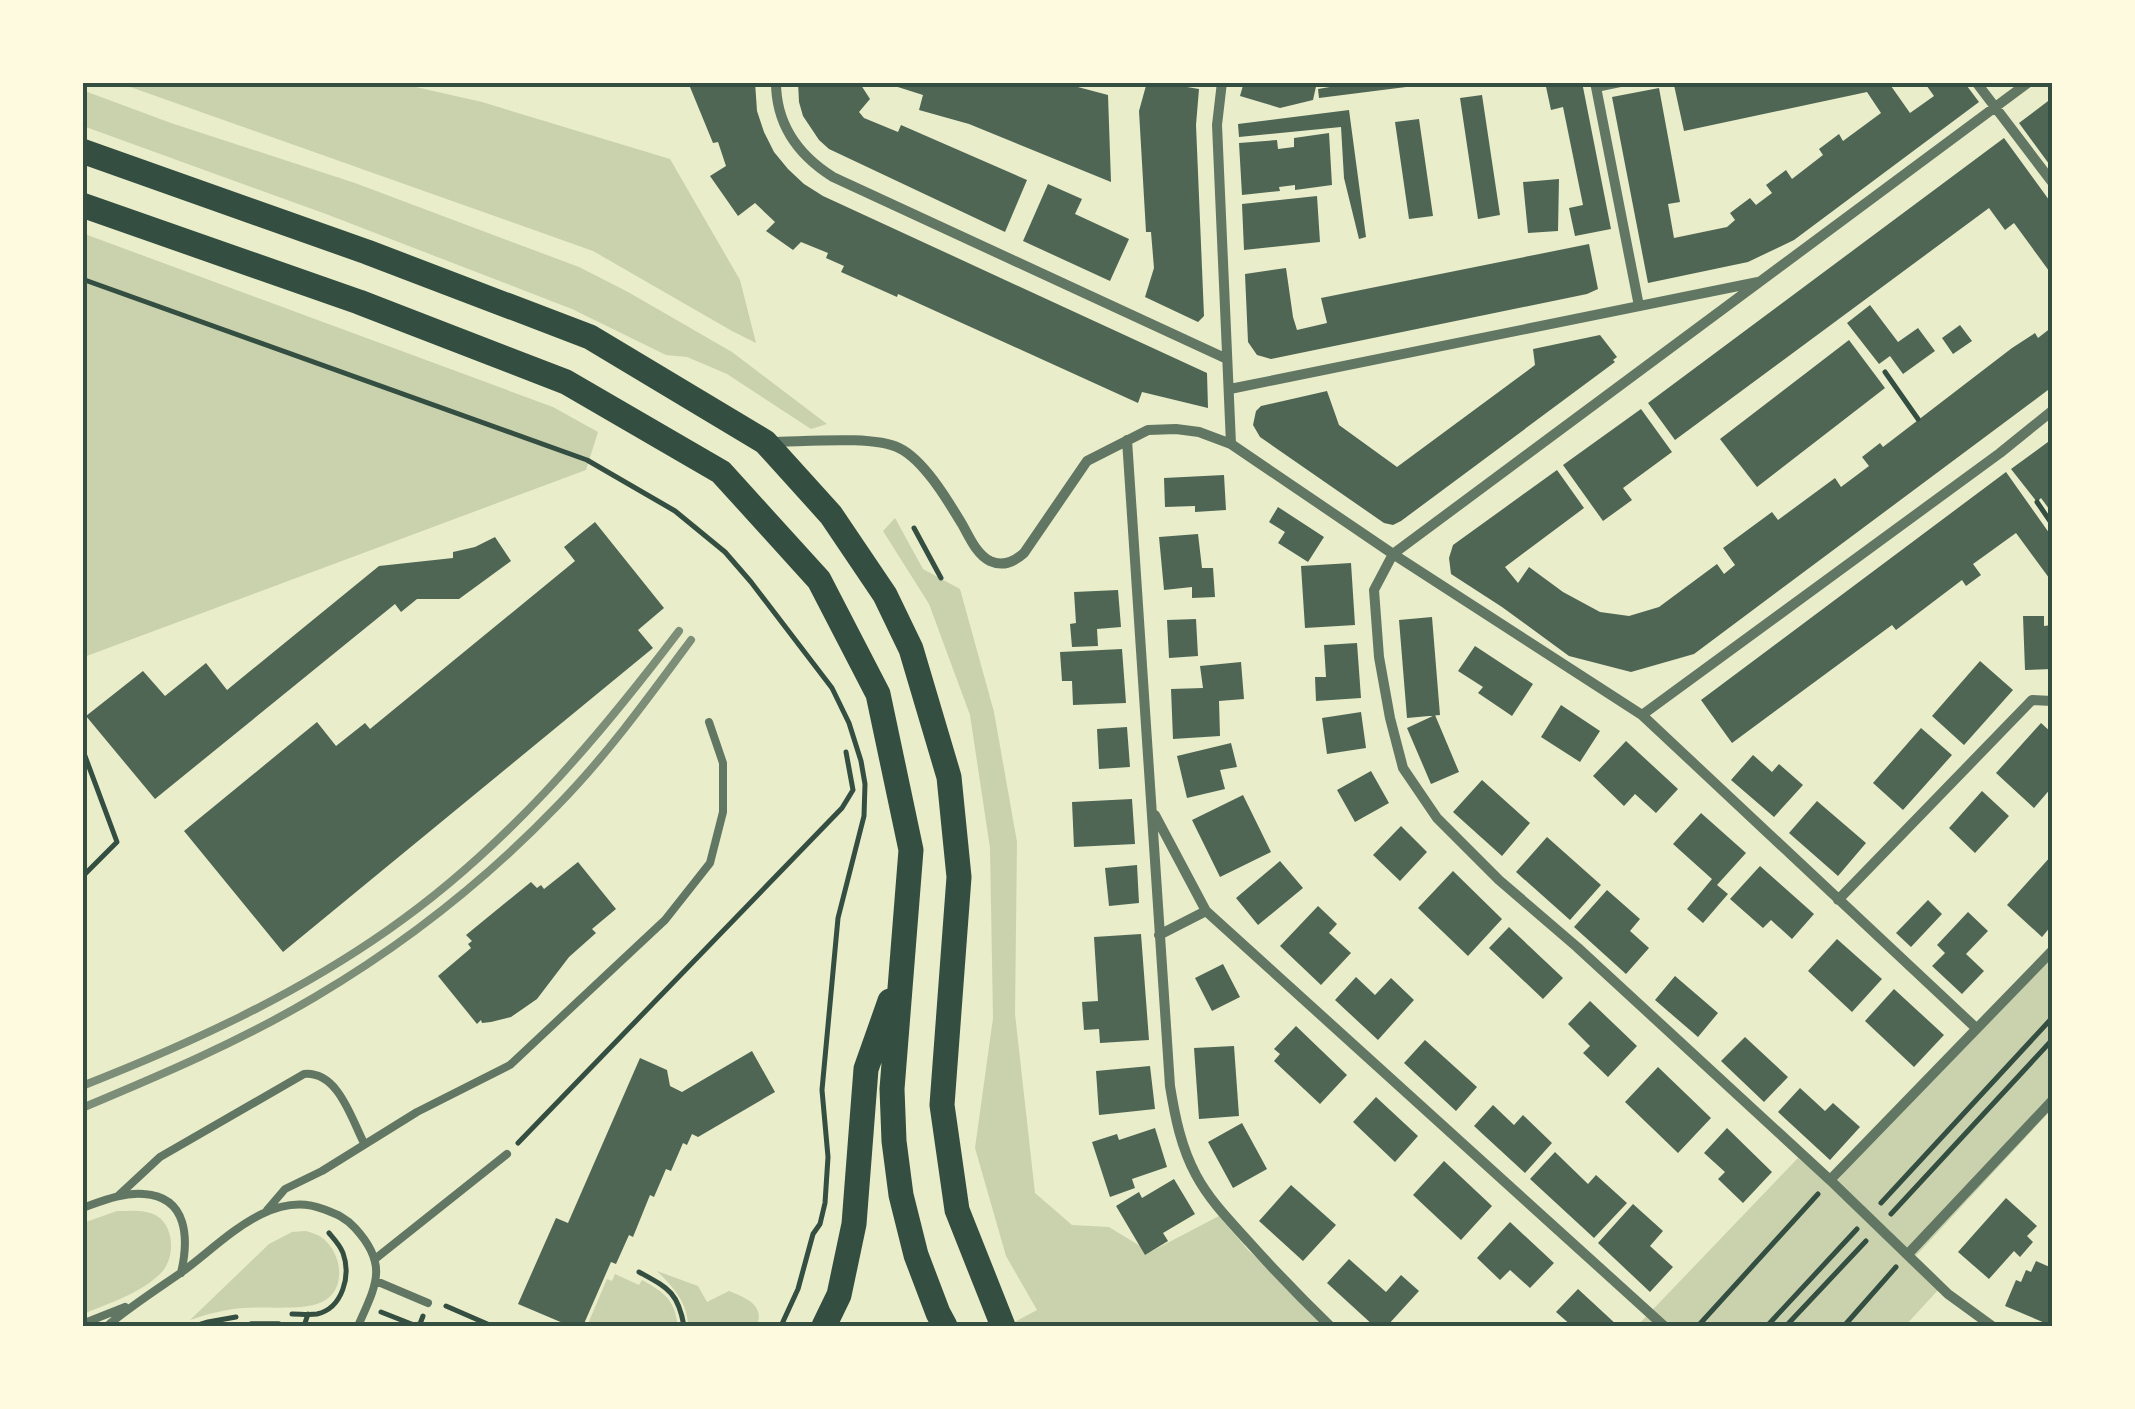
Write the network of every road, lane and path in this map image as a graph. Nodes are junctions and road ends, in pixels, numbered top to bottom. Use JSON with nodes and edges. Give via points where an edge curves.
{"nodes":[{"id":1,"x":776,"y":82,"type":"edge"},
{"id":2,"x":1222,"y":82,"type":"edge"},
{"id":3,"x":1620,"y":82,"type":"edge"},
{"id":4,"x":1976,"y":82,"type":"edge"},
{"id":5,"x":2028,"y":82,"type":"edge"},
{"id":6,"x":1596,"y":85,"type":"edge"},
{"id":7,"x":1997,"y":107,"type":"junction"},
{"id":8,"x":82,"y":151,"type":"edge"},
{"id":9,"x":2052,"y":182,"type":"edge"},
{"id":10,"x":82,"y":206,"type":"edge"},
{"id":11,"x":82,"y":279,"type":"edge"},
{"id":12,"x":1762,"y":281,"type":"junction"},
{"id":13,"x":1639,"y":306,"type":"junction"},
{"id":14,"x":1227,"y":358,"type":"junction"},
{"id":15,"x":1884,"y":372,"type":"dead end"},
{"id":16,"x":1230,"y":389,"type":"junction"},
{"id":17,"x":2052,"y":412,"type":"edge"},
{"id":18,"x":1918,"y":419,"type":"dead end"},
{"id":19,"x":1127,"y":440,"type":"junction"},
{"id":20,"x":765,"y":442,"type":"junction"},
{"id":21,"x":1231,"y":444,"type":"junction"},
{"id":22,"x":2037,"y":502,"type":"dead end"},
{"id":23,"x":2052,"y":524,"type":"edge"},
{"id":24,"x":914,"y":528,"type":"dead end"},
{"id":25,"x":1392,"y":554,"type":"junction"},
{"id":26,"x":941,"y":578,"type":"dead end"},
{"id":27,"x":2052,"y":701,"type":"edge"},
{"id":28,"x":1642,"y":715,"type":"junction"},
{"id":29,"x":709,"y":722,"type":"dead end"},
{"id":30,"x":82,"y":748,"type":"edge"},
{"id":31,"x":846,"y":752,"type":"dead end"},
{"id":32,"x":1151,"y":808,"type":"junction"},
{"id":33,"x":82,"y":877,"type":"edge"},
{"id":34,"x":1838,"y":900,"type":"junction"},
{"id":35,"x":1206,"y":911,"type":"junction"},
{"id":36,"x":1159,"y":935,"type":"junction"},
{"id":37,"x":2052,"y":950,"type":"edge"},
{"id":38,"x":902,"y":968,"type":"junction"},
{"id":39,"x":2052,"y":1018,"type":"edge"},
{"id":40,"x":1976,"y":1028,"type":"junction"},
{"id":41,"x":2052,"y":1040,"type":"edge"},
{"id":42,"x":2052,"y":1101,"type":"edge"},
{"id":43,"x":364,"y":1144,"type":"junction"},
{"id":44,"x":507,"y":1154,"type":"joint"},
{"id":45,"x":1830,"y":1180,"type":"junction"},
{"id":46,"x":118,"y":1196,"type":"junction"},
{"id":47,"x":82,"y":1208,"type":"edge"},
{"id":48,"x":267,"y":1210,"type":"junction"},
{"id":49,"x":1870,"y":1214,"type":"dead end"},
{"id":50,"x":318,"y":1226,"type":"dead end"},
{"id":51,"x":1880,"y":1226,"type":"dead end"},
{"id":52,"x":1858,"y":1228,"type":"dead end"},
{"id":53,"x":1866,"y":1240,"type":"dead end"},
{"id":54,"x":1908,"y":1254,"type":"junction"},
{"id":55,"x":375,"y":1259,"type":"junction"},
{"id":56,"x":639,"y":1272,"type":"dead end"},
{"id":57,"x":181,"y":1273,"type":"junction"},
{"id":58,"x":376,"y":1281,"type":"junction"},
{"id":59,"x":134,"y":1303,"type":"junction"},
{"id":60,"x":428,"y":1303,"type":"dead end"},
{"id":61,"x":445,"y":1306,"type":"dead end"},
{"id":62,"x":82,"y":1324,"type":"edge"},
{"id":63,"x":107,"y":1326,"type":"edge"},
{"id":64,"x":252,"y":1326,"type":"edge"},
{"id":65,"x":278,"y":1326,"type":"edge"},
{"id":66,"x":304,"y":1326,"type":"edge"},
{"id":67,"x":358,"y":1326,"type":"edge"},
{"id":68,"x":492,"y":1326,"type":"edge"},
{"id":69,"x":684,"y":1326,"type":"edge"},
{"id":70,"x":781,"y":1326,"type":"edge"},
{"id":71,"x":824,"y":1326,"type":"edge"},
{"id":72,"x":945,"y":1326,"type":"edge"},
{"id":73,"x":1003,"y":1326,"type":"edge"},
{"id":74,"x":1330,"y":1326,"type":"edge"},
{"id":75,"x":1664,"y":1326,"type":"edge"},
{"id":76,"x":1698,"y":1326,"type":"edge"},
{"id":77,"x":1767,"y":1326,"type":"edge"},
{"id":78,"x":1786,"y":1326,"type":"edge"},
{"id":79,"x":1844,"y":1326,"type":"edge"},
{"id":80,"x":1992,"y":1326,"type":"edge"}],
"edges":[{"from":1,"to":14,"type":"street","via":[[792,140],[833,177]]},
{"from":2,"to":14,"type":"street","via":[[1216,125]]},
{"from":3,"to":6,"type":"street"},
{"from":4,"to":7,"type":"street"},
{"from":5,"to":7,"type":"street"},
{"from":6,"to":13,"type":"street"},
{"from":7,"to":9,"type":"street"},
{"from":7,"to":12,"type":"street"},
{"from":8,"to":20,"type":"main road","via":[[590,337]]},
{"from":10,"to":38,"type":"main road","via":[[566,382],[721,472],[818,580],[878,694],[911,850]]},
{"from":11,"to":70,"type":"path","via":[[587,460],[675,511],[725,552],[832,688],[861,761],[864,816],[838,918],[822,1090],[826,1203]]},
{"from":12,"to":13,"type":"street"},
{"from":12,"to":25,"type":"street"},
{"from":13,"to":16,"type":"street"},
{"from":14,"to":16,"type":"street"},
{"from":15,"to":18,"type":"path"},
{"from":16,"to":21,"type":"street"},
{"from":17,"to":28,"type":"street"},
{"from":19,"to":20,"type":"street","via":[[1087,460],[1024,553],[1001,564],[978,551],[919,463],[898,447],[873,441]]},
{"from":19,"to":21,"type":"street","via":[[1176,428]]},
{"from":19,"to":32,"type":"street"},
{"from":20,"to":73,"type":"main road","via":[[831,515],[885,595],[911,649],[949,777],[959,877],[942,1105],[957,1210]]},
{"from":21,"to":25,"type":"street"},
{"from":22,"to":23,"type":"path"},
{"from":24,"to":26,"type":"path"},
{"from":25,"to":28,"type":"street"},
{"from":25,"to":45,"type":"street","via":[[1374,590],[1390,718],[1404,768],[1437,818]]},
{"from":27,"to":34,"type":"street","via":[[2032,700]]},
{"from":28,"to":34,"type":"street"},
{"from":29,"to":43,"type":"lane","via":[[723,763],[724,812],[710,863],[665,920],[510,1065]]},
{"from":30,"to":33,"type":"path","via":[[117,842]]},
{"from":31,"to":44,"type":"path","via":[[853,790],[842,808]]},
{"from":32,"to":35,"type":"street"},
{"from":32,"to":36,"type":"street"},
{"from":34,"to":40,"type":"street"},
{"from":35,"to":36,"type":"street"},
{"from":35,"to":75,"type":"street"},
{"from":36,"to":74,"type":"street","via":[[1170,1086],[1196,1174],[1211,1201]]},
{"from":37,"to":40,"type":"street"},
{"from":38,"to":71,"type":"main road","via":[[866,1068],[854,1224],[839,1295]]},
{"from":38,"to":72,"type":"main road","via":[[894,1141],[916,1255]]},
{"from":39,"to":49,"type":"path"},
{"from":40,"to":45,"type":"street"},
{"from":41,"to":51,"type":"path"},
{"from":42,"to":54,"type":"street"},
{"from":43,"to":46,"type":"lane","via":[[334,1087],[323,1076],[304,1074],[160,1157]]},
{"from":43,"to":48,"type":"lane","via":[[284,1189]]},
{"from":44,"to":55,"type":"lane"},
{"from":45,"to":54,"type":"street"},
{"from":45,"to":76,"type":"path"},
{"from":46,"to":47,"type":"lane"},
{"from":46,"to":57,"type":"lane","via":[[165,1199],[179,1213],[186,1235]]},
{"from":48,"to":55,"type":"lane","via":[[308,1203],[345,1217]]},
{"from":48,"to":57,"type":"lane"},
{"from":50,"to":66,"type":"path","via":[[338,1244],[346,1273],[340,1296],[329,1308],[308,1314]]},
{"from":52,"to":77,"type":"path"},
{"from":53,"to":78,"type":"path"},
{"from":54,"to":79,"type":"path"},
{"from":54,"to":80,"type":"street"},
{"from":55,"to":58,"type":"lane"},
{"from":56,"to":69,"type":"path","via":[[671,1290]]},
{"from":57,"to":59,"type":"lane"},
{"from":58,"to":60,"type":"lane"},
{"from":58,"to":67,"type":"lane"},
{"from":59,"to":62,"type":"lane"},
{"from":59,"to":63,"type":"lane"},
{"from":61,"to":68,"type":"path"},
{"from":64,"to":65,"type":"street"}]}
